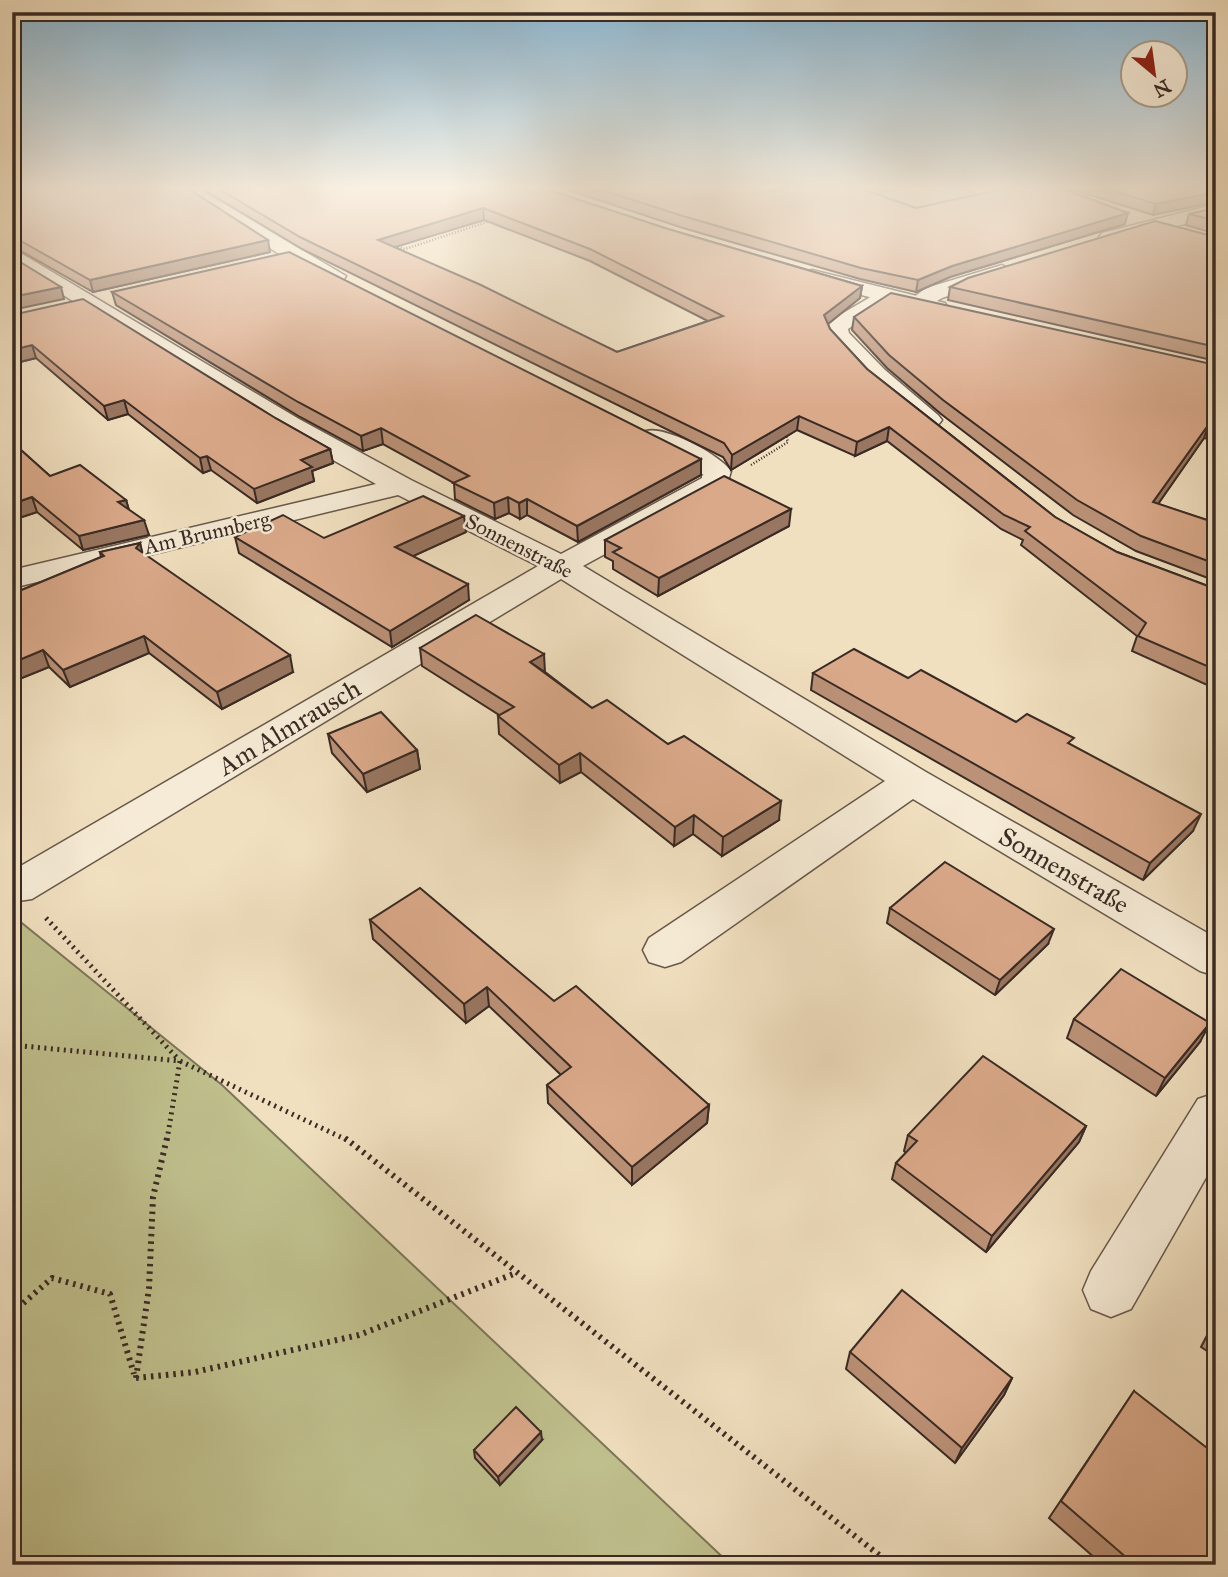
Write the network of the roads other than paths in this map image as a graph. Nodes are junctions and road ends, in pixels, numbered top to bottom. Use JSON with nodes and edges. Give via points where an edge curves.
{"nodes":[{"id":1,"x":18,"y":262,"type":"edge"},
{"id":2,"x":307,"y":262,"type":"edge"},
{"id":3,"x":1021,"y":265,"type":"edge"},
{"id":4,"x":792,"y":270,"type":"edge"},
{"id":5,"x":359,"y":288,"type":"edge"},
{"id":6,"x":125,"y":294,"type":"edge"},
{"id":7,"x":884,"y":295,"type":"junction"},
{"id":8,"x":917,"y":303,"type":"junction"},
{"id":9,"x":74,"y":306,"type":"junction"},
{"id":10,"x":955,"y":312,"type":"edge"},
{"id":11,"x":639,"y":429,"type":"edge"},
{"id":12,"x":951,"y":438,"type":"edge"},
{"id":13,"x":401,"y":486,"type":"junction"},
{"id":14,"x":561,"y":566,"type":"junction"},
{"id":15,"x":12,"y":579,"type":"edge"},
{"id":16,"x":912,"y":781,"type":"junction"},
{"id":17,"x":18,"y":888,"type":"road end"},
{"id":18,"x":664,"y":950,"type":"dead end"},
{"id":19,"x":1216,"y":959,"type":"edge"},
{"id":20,"x":1216,"y":1114,"type":"edge"},
{"id":21,"x":1111,"y":1290,"type":"dead end"}],
"edges":[{"from":1,"to":9,"type":"street","name":"Sonnenstraße"},
{"from":2,"to":5,"type":"street"},
{"from":3,"to":8,"type":"street","via":[[958,284]]},
{"from":4,"to":7,"type":"street"},
{"from":6,"to":9,"type":"street"},
{"from":7,"to":8,"type":"street"},
{"from":7,"to":12,"type":"street","via":[[844,319],[836,327],[838,335],[876,375]]},
{"from":8,"to":10,"type":"street"},
{"from":9,"to":13,"type":"street","name":"Sonnenstraße"},
{"from":11,"to":14,"type":"street","name":"Am Almrausch","via":[[712,465],[716,482]]},
{"from":13,"to":14,"type":"street","name":"Sonnenstraße"},
{"from":13,"to":15,"type":"street","name":"Am Brunnberg"},
{"from":14,"to":16,"type":"street","name":"Sonnenstraße"},
{"from":14,"to":17,"type":"street","name":"Am Almrausch"},
{"from":16,"to":18,"type":"street"},
{"from":16,"to":19,"type":"street","name":"Sonnenstraße"},
{"from":20,"to":21,"type":"street"}]}
